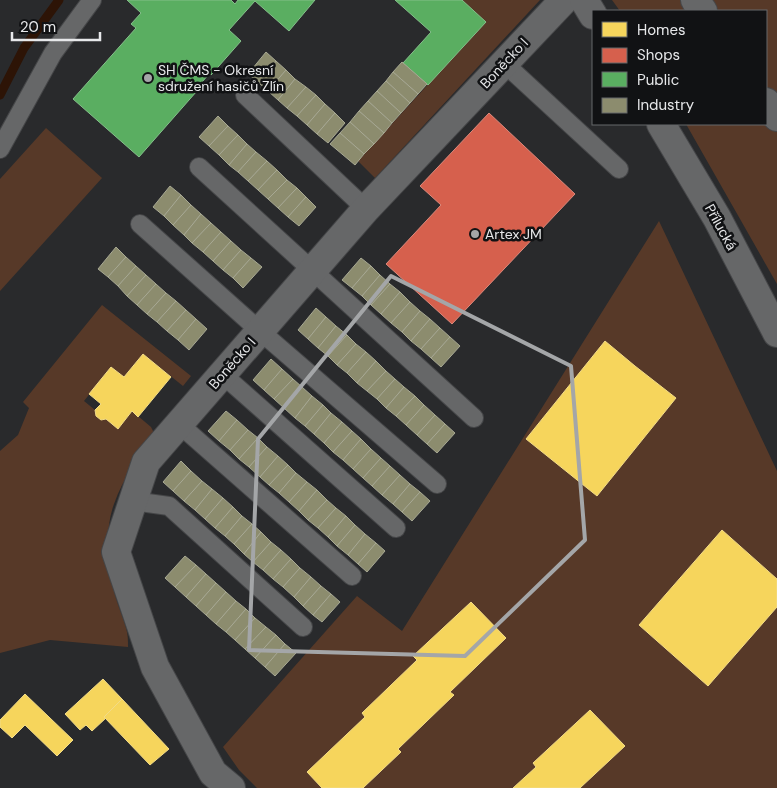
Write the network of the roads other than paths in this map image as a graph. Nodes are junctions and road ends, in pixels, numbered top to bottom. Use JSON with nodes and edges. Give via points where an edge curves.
{"nodes":[{"id":1,"x":92,"y":0,"type":"edge"},
{"id":2,"x":564,"y":0,"type":"edge"},
{"id":3,"x":584,"y":0,"type":"edge"},
{"id":4,"x":592,"y":13,"type":"edge"},
{"id":5,"x":504,"y":63,"type":"junction"},
{"id":6,"x":245,"y":95,"type":"dead end"},
{"id":7,"x":767,"y":103,"type":"edge"},
{"id":8,"x":777,"y":117,"type":"edge"},
{"id":9,"x":662,"y":125,"type":"edge"},
{"id":10,"x":0,"y":148,"type":"edge"},
{"id":11,"x":199,"y":167,"type":"dead end"},
{"id":12,"x":618,"y":169,"type":"dead end"},
{"id":13,"x":366,"y":208,"type":"junction"},
{"id":14,"x":140,"y":224,"type":"dead end"},
{"id":15,"x":312,"y":271,"type":"junction"},
{"id":16,"x":260,"y":330,"type":"junction"},
{"id":17,"x":777,"y":333,"type":"edge"},
{"id":18,"x":222,"y":374,"type":"junction"},
{"id":19,"x":474,"y":418,"type":"dead end"},
{"id":20,"x":179,"y":424,"type":"junction"},
{"id":21,"x":437,"y":484,"type":"dead end"},
{"id":22,"x":133,"y":501,"type":"junction"},
{"id":23,"x":396,"y":528,"type":"dead end"},
{"id":24,"x":352,"y":576,"type":"dead end"},
{"id":25,"x":303,"y":627,"type":"dead end"},
{"id":26,"x":215,"y":783,"type":"edge"}],
"edges":[{"from":1,"to":10,"type":"lane","via":[[53,53]]},
{"from":2,"to":5,"type":"street","name":"Boněcko I"},
{"from":3,"to":4,"type":"street"},
{"from":5,"to":12,"type":"lane"},
{"from":5,"to":13,"type":"street","name":"Boněcko I"},
{"from":6,"to":13,"type":"lane"},
{"from":7,"to":8,"type":"street"},
{"from":9,"to":17,"type":"street","name":"Přílucká","via":[[717,218]]},
{"from":11,"to":15,"type":"lane"},
{"from":13,"to":15,"type":"street","name":"Boněcko I"},
{"from":14,"to":16,"type":"lane"},
{"from":15,"to":16,"type":"street","name":"Boněcko I"},
{"from":15,"to":19,"type":"lane"},
{"from":16,"to":18,"type":"street","name":"Boněcko I"},
{"from":16,"to":21,"type":"lane"},
{"from":18,"to":20,"type":"street","name":"Boněcko I"},
{"from":18,"to":23,"type":"lane"},
{"from":20,"to":22,"type":"street","name":"Boněcko I","via":[[146,462]]},
{"from":20,"to":24,"type":"lane"},
{"from":22,"to":25,"type":"lane","via":[[169,506]]},
{"from":22,"to":26,"type":"street","name":"Boněcko I","via":[[116,552],[155,667]]}]}
